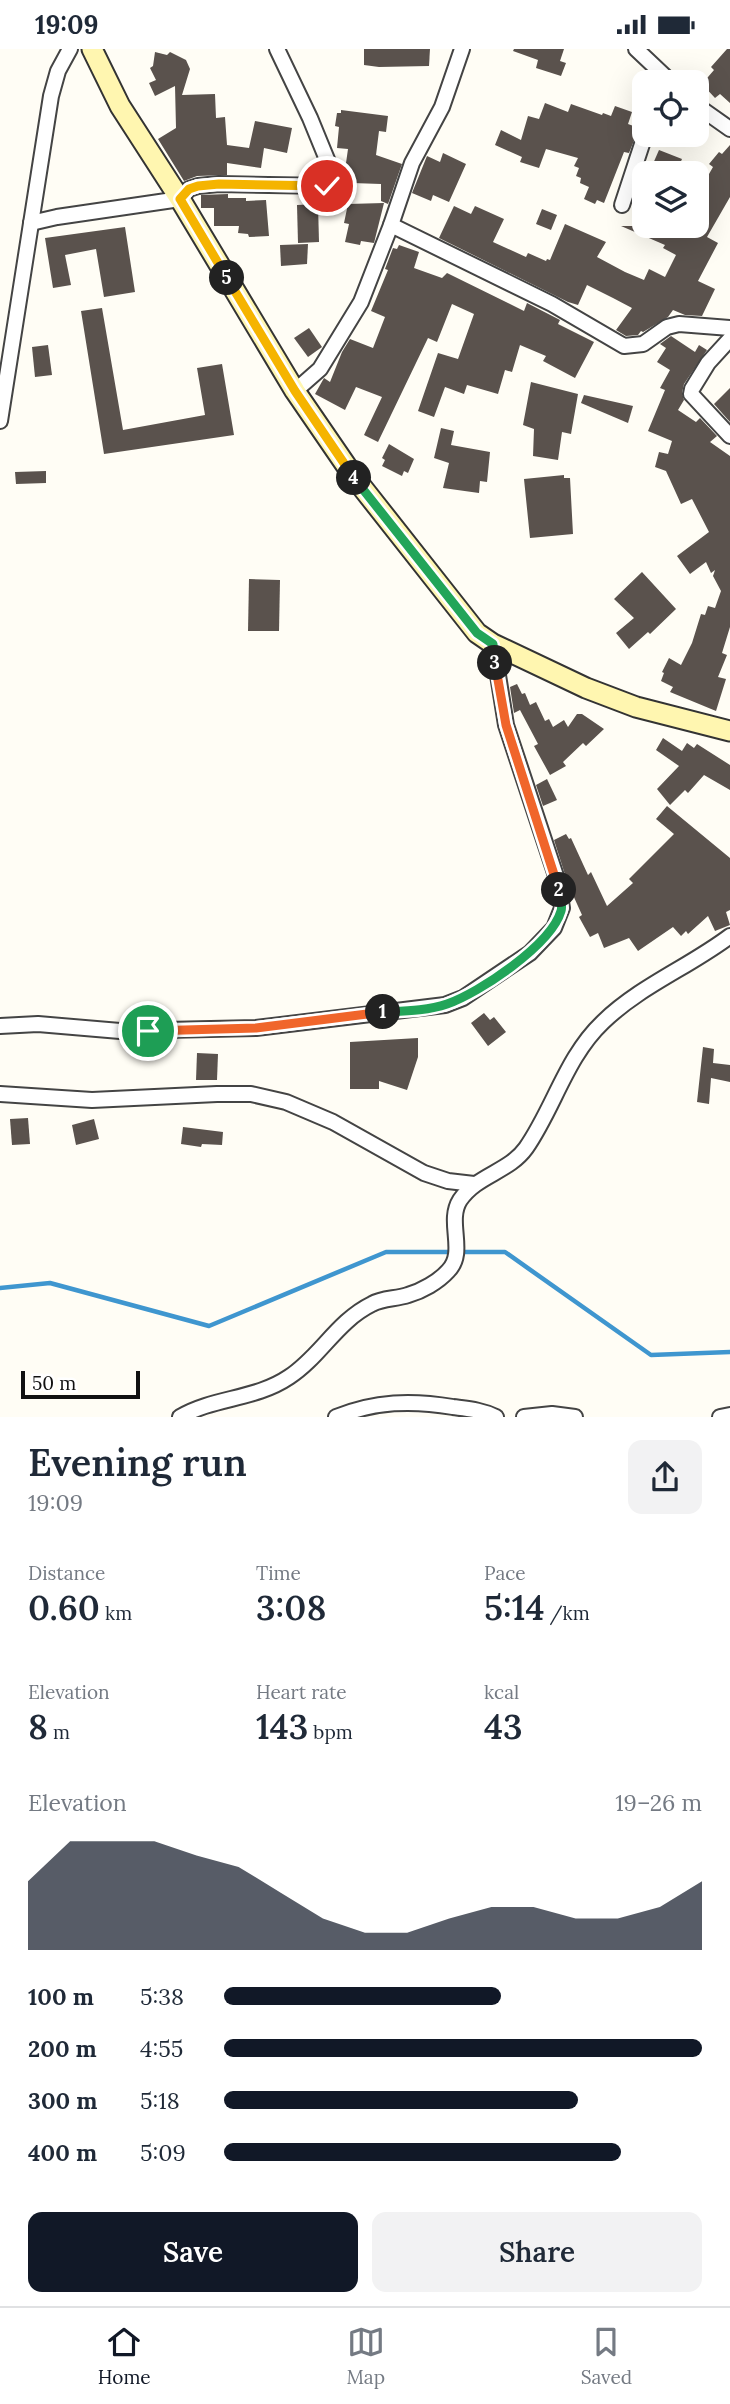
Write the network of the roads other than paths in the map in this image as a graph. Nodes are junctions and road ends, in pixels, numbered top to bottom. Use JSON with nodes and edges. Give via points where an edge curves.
{"nodes":[{"id":1,"x":70,"y":49,"type":"edge"},
{"id":2,"x":92,"y":49,"type":"edge"},
{"id":3,"x":277,"y":49,"type":"edge"},
{"id":4,"x":462,"y":49,"type":"edge"},
{"id":5,"x":642,"y":51,"type":"edge"},
{"id":6,"x":658,"y":70,"type":"edge"},
{"id":7,"x":709,"y":114,"type":"edge"},
{"id":8,"x":730,"y":129,"type":"edge"},
{"id":9,"x":641,"y":147,"type":"edge"},
{"id":10,"x":180,"y":199,"type":"junction"},
{"id":11,"x":622,"y":205,"type":"dead end"},
{"id":12,"x":32,"y":223,"type":"junction"},
{"id":13,"x":391,"y":225,"type":"junction"},
{"id":14,"x":730,"y":328,"type":"edge"},
{"id":15,"x":730,"y":339,"type":"edge"},
{"id":16,"x":295,"y":391,"type":"junction"},
{"id":17,"x":0,"y":421,"type":"edge"},
{"id":18,"x":730,"y":436,"type":"edge"},
{"id":19,"x":493,"y":644,"type":"junction"},
{"id":20,"x":730,"y":731,"type":"edge"},
{"id":21,"x":730,"y":936,"type":"edge"},
{"id":22,"x":0,"y":1026,"type":"edge"},
{"id":23,"x":0,"y":1094,"type":"edge"},
{"id":24,"x":474,"y":1184,"type":"junction"},
{"id":25,"x":198,"y":1412,"type":"edge"},
{"id":26,"x":730,"y":1415,"type":"edge"},
{"id":27,"x":180,"y":1417,"type":"edge"},
{"id":28,"x":336,"y":1417,"type":"edge"},
{"id":29,"x":495,"y":1417,"type":"edge"},
{"id":30,"x":524,"y":1417,"type":"edge"},
{"id":31,"x":575,"y":1417,"type":"edge"},
{"id":32,"x":720,"y":1417,"type":"edge"}],
"edges":[{"from":1,"to":12,"type":"street","via":[[51,96]]},
{"from":2,"to":10,"type":"street","via":[[120,106]]},
{"from":3,"to":10,"type":"street","via":[[327,156],[335,179],[332,184],[198,186]]},
{"from":4,"to":13,"type":"street","via":[[442,107],[412,163]]},
{"from":5,"to":6,"type":"street"},
{"from":7,"to":8,"type":"street"},
{"from":9,"to":11,"type":"street"},
{"from":10,"to":12,"type":"street"},
{"from":10,"to":16,"type":"street"},
{"from":12,"to":17,"type":"street"},
{"from":13,"to":14,"type":"street","via":[[552,304],[624,346],[643,344],[679,324]]},
{"from":13,"to":16,"type":"street","via":[[361,302],[320,369]]},
{"from":15,"to":18,"type":"street","via":[[708,363],[691,394]]},
{"from":16,"to":19,"type":"street","via":[[354,477],[477,633]]},
{"from":19,"to":20,"type":"street","via":[[636,707]]},
{"from":19,"to":22,"type":"street","via":[[506,725],[558,882],[562,908],[554,928],[530,953],[463,998],[430,1009],[256,1028],[134,1031]]},
{"from":21,"to":24,"type":"street","via":[[643,990],[602,1023],[565,1072],[525,1149]]},
{"from":23,"to":24,"type":"street","via":[[92,1100],[251,1094],[286,1102],[333,1122],[424,1173]]},
{"from":24,"to":25,"type":"street","via":[[457,1205],[456,1260],[449,1271],[409,1295],[362,1309],[289,1377]]},
{"from":25,"to":27,"type":"street"},
{"from":26,"to":32,"type":"street"},
{"from":28,"to":29,"type":"street","via":[[358,1408],[408,1401],[482,1411]]},
{"from":30,"to":31,"type":"street"}]}
